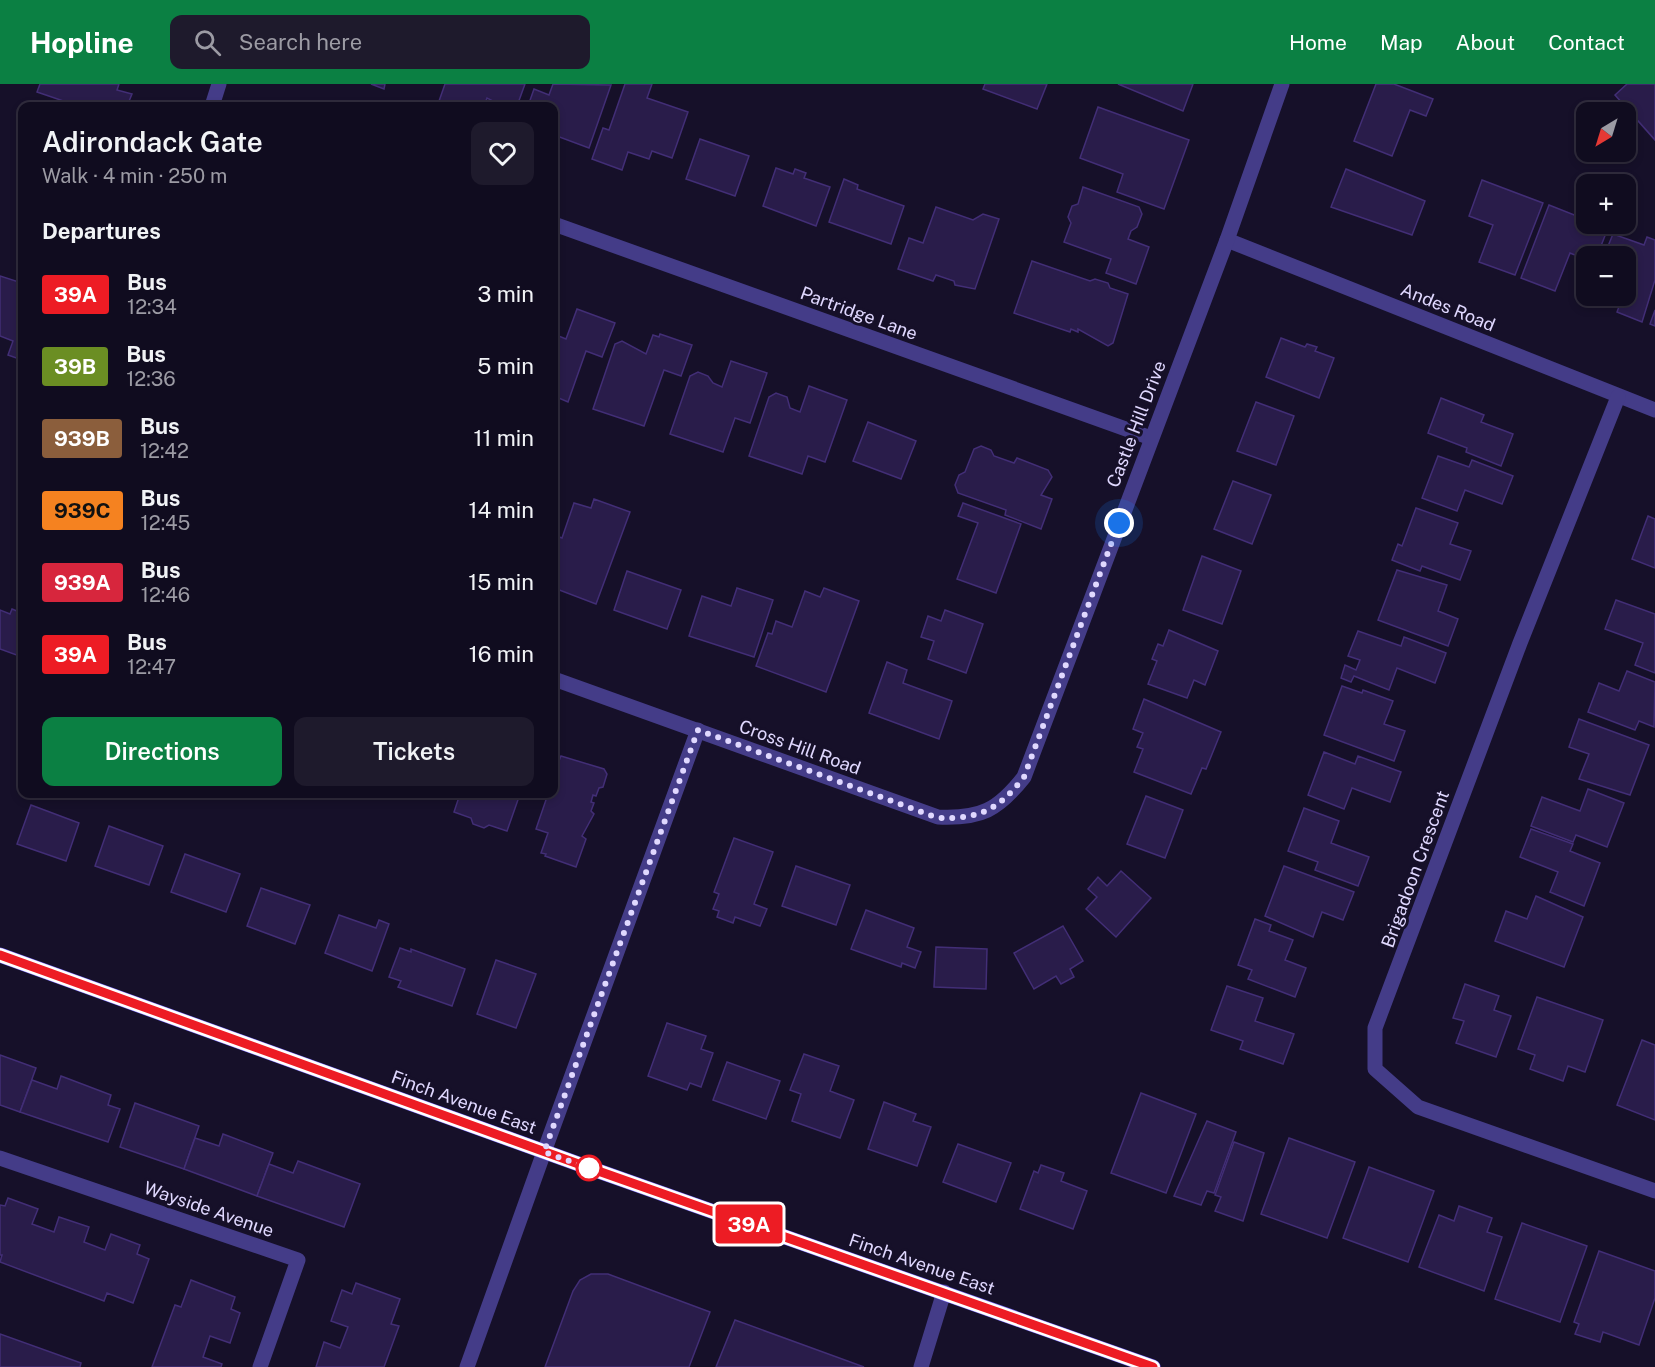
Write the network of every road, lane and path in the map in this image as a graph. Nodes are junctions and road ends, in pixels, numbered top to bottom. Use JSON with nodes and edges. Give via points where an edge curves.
{"nodes":[{"id":1,"x":219,"y":84,"type":"edge"},
{"id":2,"x":1282,"y":84,"type":"edge"},
{"id":3,"x":216,"y":102,"type":"edge"},
{"id":4,"x":558,"y":225,"type":"edge"},
{"id":5,"x":1227,"y":240,"type":"junction"},
{"id":6,"x":1618,"y":397,"type":"junction"},
{"id":7,"x":1655,"y":410,"type":"edge"},
{"id":8,"x":1151,"y":438,"type":"junction"},
{"id":9,"x":558,"y":680,"type":"edge"},
{"id":10,"x":698,"y":730,"type":"junction"},
{"id":11,"x":1024,"y":777,"type":"joint"},
{"id":12,"x":0,"y":955,"type":"edge"},
{"id":13,"x":544,"y":1152,"type":"junction"},
{"id":14,"x":0,"y":1158,"type":"edge"},
{"id":15,"x":1655,"y":1191,"type":"edge"},
{"id":16,"x":944,"y":1292,"type":"junction"},
{"id":17,"x":260,"y":1367,"type":"edge"},
{"id":18,"x":467,"y":1367,"type":"edge"},
{"id":19,"x":921,"y":1367,"type":"edge"},
{"id":20,"x":1153,"y":1367,"type":"edge"}],
"edges":[{"from":1,"to":3,"type":"street"},
{"from":2,"to":5,"type":"street","name":"Castle Hill Drive"},
{"from":4,"to":8,"type":"street","name":"Partridge Lane"},
{"from":5,"to":6,"type":"street","name":"Andes Road"},
{"from":5,"to":8,"type":"street","name":"Castle Hill Drive"},
{"from":6,"to":7,"type":"street","name":"Andes Road"},
{"from":6,"to":15,"type":"street","name":"Brigadoon Crescent","via":[[1520,643],[1376,1029],[1375,1069],[1418,1107]]},
{"from":8,"to":11,"type":"street","name":"Castle Hill Drive"},
{"from":9,"to":10,"type":"street","name":"Cross Hill Road"},
{"from":10,"to":11,"type":"street","name":"Cross Hill Road","via":[[938,818],[986,812],[1006,799]]},
{"from":10,"to":13,"type":"street"},
{"from":12,"to":13,"type":"main road","name":"Finch Avenue East"},
{"from":13,"to":16,"type":"main road","name":"Finch Avenue East"},
{"from":13,"to":18,"type":"street"},
{"from":14,"to":17,"type":"street","name":"Wayside Avenue","via":[[298,1260]]},
{"from":16,"to":19,"type":"street"},
{"from":16,"to":20,"type":"main road","name":"Finch Avenue East"}]}
